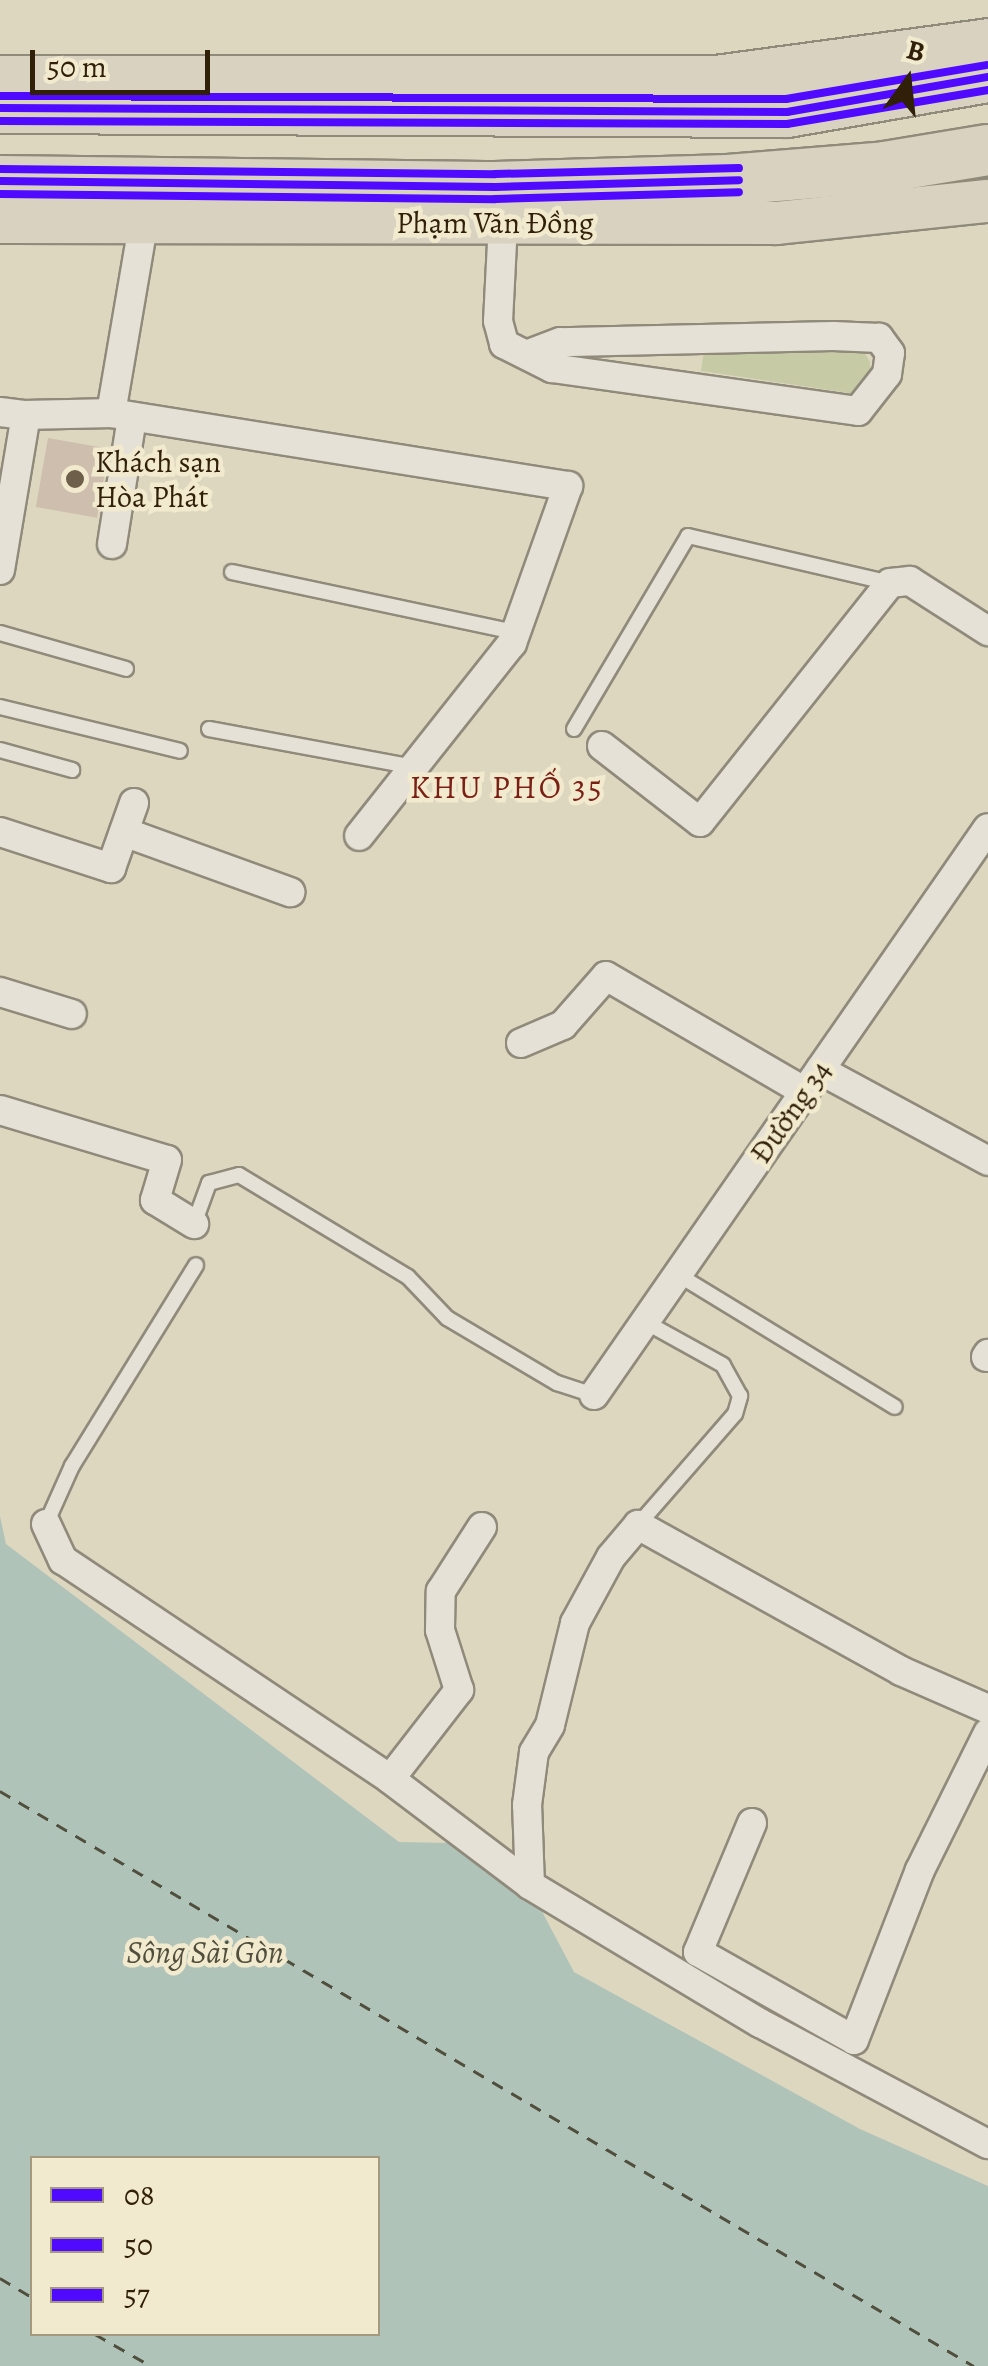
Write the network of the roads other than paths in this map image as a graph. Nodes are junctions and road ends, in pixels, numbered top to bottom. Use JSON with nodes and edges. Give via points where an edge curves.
{"nodes":[{"id":1,"x":988,"y":40,"type":"edge"},
{"id":2,"x":0,"y":77,"type":"edge"},
{"id":3,"x":988,"y":77,"type":"edge"},
{"id":4,"x":0,"y":108,"type":"edge"},
{"id":5,"x":988,"y":150,"type":"edge"},
{"id":6,"x":0,"y":181,"type":"edge"},
{"id":7,"x":769,"y":200,"type":"junction"},
{"id":8,"x":988,"y":201,"type":"edge"},
{"id":9,"x":0,"y":222,"type":"edge"},
{"id":10,"x":503,"y":223,"type":"junction"},
{"id":11,"x":143,"y":225,"type":"junction"},
{"id":12,"x":530,"y":354,"type":"junction"},
{"id":13,"x":13,"y":413,"type":"edge"},
{"id":14,"x":121,"y":416,"type":"junction"},
{"id":15,"x":112,"y":544,"type":"dead end"},
{"id":16,"x":0,"y":570,"type":"edge"},
{"id":17,"x":232,"y":572,"type":"dead end"},
{"id":18,"x":890,"y":583,"type":"junction"},
{"id":19,"x":988,"y":632,"type":"edge"},
{"id":20,"x":0,"y":633,"type":"edge"},
{"id":21,"x":518,"y":633,"type":"junction"},
{"id":22,"x":126,"y":669,"type":"dead end"},
{"id":23,"x":0,"y":708,"type":"edge"},
{"id":24,"x":209,"y":728,"type":"dead end"},
{"id":25,"x":574,"y":729,"type":"dead end"},
{"id":26,"x":602,"y":746,"type":"dead end"},
{"id":27,"x":0,"y":750,"type":"edge"},
{"id":28,"x":180,"y":751,"type":"dead end"},
{"id":29,"x":414,"y":767,"type":"junction"},
{"id":30,"x":72,"y":770,"type":"dead end"},
{"id":31,"x":134,"y":802,"type":"dead end"},
{"id":32,"x":988,"y":828,"type":"edge"},
{"id":33,"x":0,"y":832,"type":"edge"},
{"id":34,"x":124,"y":832,"type":"junction"},
{"id":35,"x":359,"y":836,"type":"dead end"},
{"id":36,"x":290,"y":892,"type":"dead end"},
{"id":37,"x":0,"y":992,"type":"edge"},
{"id":38,"x":72,"y":1014,"type":"dead end"},
{"id":39,"x":521,"y":1044,"type":"dead end"},
{"id":40,"x":812,"y":1081,"type":"junction"},
{"id":41,"x":0,"y":1110,"type":"edge"},
{"id":42,"x":984,"y":1150,"type":"edge"},
{"id":43,"x":194,"y":1224,"type":"joint"},
{"id":44,"x":196,"y":1265,"type":"dead end"},
{"id":45,"x":678,"y":1274,"type":"junction"},
{"id":46,"x":645,"y":1322,"type":"junction"},
{"id":47,"x":594,"y":1396,"type":"joint"},
{"id":48,"x":896,"y":1407,"type":"dead end"},
{"id":49,"x":46,"y":1524,"type":"joint"},
{"id":50,"x":638,"y":1525,"type":"junction"},
{"id":51,"x":482,"y":1527,"type":"dead end"},
{"id":52,"x":988,"y":1710,"type":"edge"},
{"id":53,"x":988,"y":1733,"type":"edge"},
{"id":54,"x":390,"y":1778,"type":"junction"},
{"id":55,"x":752,"y":1823,"type":"dead end"},
{"id":56,"x":530,"y":1884,"type":"junction"},
{"id":57,"x":988,"y":2144,"type":"edge"}],
"edges":[{"from":1,"to":2,"type":"main road","via":[[716,77]]},
{"from":3,"to":4,"type":"highway","via":[[787,112]]},
{"from":5,"to":7,"type":"highway","name":"Phạm Văn Đồng"},
{"from":6,"to":7,"type":"highway","name":"Phạm Văn Đồng","via":[[496,187]]},
{"from":7,"to":8,"type":"main road","name":"Phạm Văn Đồng"},
{"from":7,"to":10,"type":"main road","name":"Phạm Văn Đồng"},
{"from":9,"to":11,"type":"main road","name":"Phạm Văn Đồng"},
{"from":10,"to":11,"type":"main road","name":"Phạm Văn Đồng"},
{"from":10,"to":12,"type":"street","via":[[498,321],[504,344]]},
{"from":11,"to":14,"type":"street"},
{"from":12,"to":12,"type":"street","via":[[552,368],[858,411],[887,374],[890,352],[879,338],[833,336],[560,342]]},
{"from":13,"to":14,"type":"street"},
{"from":13,"to":16,"type":"street"},
{"from":14,"to":15,"type":"street"},
{"from":14,"to":21,"type":"street","via":[[568,486]]},
{"from":17,"to":21,"type":"lane"},
{"from":18,"to":19,"type":"street","via":[[910,581]]},
{"from":18,"to":25,"type":"lane","via":[[688,536]]},
{"from":18,"to":26,"type":"street","via":[[700,822]]},
{"from":20,"to":22,"type":"lane"},
{"from":21,"to":29,"type":"street"},
{"from":23,"to":28,"type":"lane"},
{"from":24,"to":29,"type":"lane"},
{"from":27,"to":30,"type":"lane"},
{"from":29,"to":35,"type":"street"},
{"from":31,"to":34,"type":"street"},
{"from":32,"to":40,"type":"street","name":"Đường 34"},
{"from":33,"to":34,"type":"street","via":[[112,868]]},
{"from":34,"to":36,"type":"street"},
{"from":37,"to":38,"type":"street"},
{"from":39,"to":40,"type":"street","via":[[563,1025],[606,976]]},
{"from":40,"to":42,"type":"street"},
{"from":40,"to":45,"type":"street","name":"Đường 34"},
{"from":41,"to":43,"type":"street","via":[[167,1160],[155,1200]]},
{"from":43,"to":47,"type":"lane","via":[[209,1183],[239,1175],[408,1277],[447,1318],[557,1383]]},
{"from":44,"to":49,"type":"lane","via":[[72,1466]]},
{"from":45,"to":46,"type":"street","name":"Đường 34"},
{"from":45,"to":48,"type":"lane"},
{"from":46,"to":47,"type":"street","name":"Đường 34"},
{"from":46,"to":50,"type":"lane","via":[[723,1365],[740,1396],[735,1414]]},
{"from":49,"to":54,"type":"street","via":[[62,1560]]},
{"from":50,"to":52,"type":"street","via":[[902,1671]]},
{"from":50,"to":56,"type":"street","via":[[611,1557],[576,1623],[550,1725],[534,1752],[527,1805]]},
{"from":51,"to":54,"type":"street","via":[[440,1591],[440,1630],[459,1690]]},
{"from":53,"to":55,"type":"street","via":[[920,1870],[854,2040],[698,1952]]},
{"from":54,"to":56,"type":"street"},
{"from":56,"to":57,"type":"street","via":[[760,2023]]}]}
